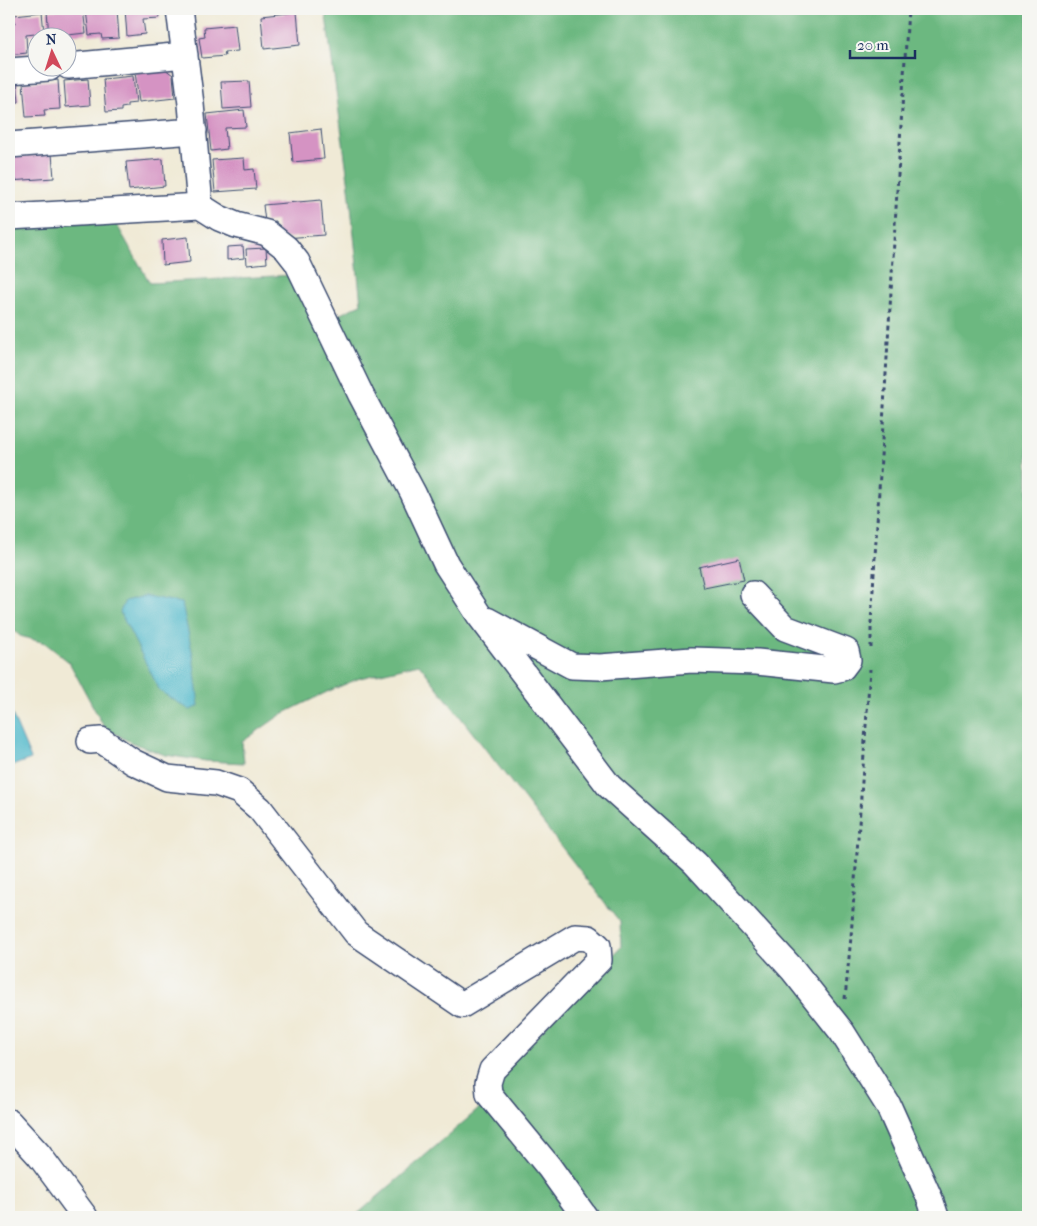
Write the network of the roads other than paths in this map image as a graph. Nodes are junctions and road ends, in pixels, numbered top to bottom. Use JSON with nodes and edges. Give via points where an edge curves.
{"nodes":[{"id":1,"x":179,"y":9,"type":"edge"},
{"id":2,"x":185,"y":55,"type":"junction"},
{"id":3,"x":78,"y":65,"type":"edge"},
{"id":4,"x":28,"y":70,"type":"edge"},
{"id":5,"x":9,"y":71,"type":"edge"},
{"id":6,"x":194,"y":131,"type":"junction"},
{"id":7,"x":9,"y":145,"type":"edge"},
{"id":8,"x":200,"y":206,"type":"junction"},
{"id":9,"x":9,"y":217,"type":"edge"},
{"id":10,"x":753,"y":594,"type":"dead end"},
{"id":11,"x":479,"y":615,"type":"junction"},
{"id":12,"x":90,"y":741,"type":"dead end"},
{"id":13,"x":9,"y":1122,"type":"edge"},
{"id":14,"x":85,"y":1217,"type":"edge"},
{"id":15,"x":585,"y":1217,"type":"edge"},
{"id":16,"x":936,"y":1217,"type":"edge"}],
"edges":[{"from":1,"to":2,"type":"street"},
{"from":2,"to":3,"type":"street"},
{"from":2,"to":6,"type":"street"},
{"from":4,"to":5,"type":"street"},
{"from":6,"to":7,"type":"street"},
{"from":6,"to":8,"type":"street"},
{"from":8,"to":9,"type":"street"},
{"from":8,"to":11,"type":"street","via":[[236,225],[267,233],[298,262],[446,564]]},
{"from":10,"to":11,"type":"street","via":[[785,628],[846,651],[848,660],[842,668],[692,660],[572,666]]},
{"from":11,"to":16,"type":"street","via":[[609,786],[695,864],[792,970],[842,1032],[888,1105]]},
{"from":12,"to":15,"type":"street","via":[[101,740],[133,762],[167,778],[216,783],[238,791],[260,809],[356,933],[462,1006],[575,937],[589,938],[598,946],[598,960],[492,1070],[488,1083],[489,1094]]},
{"from":13,"to":14,"type":"street","via":[[39,1154]]}]}
